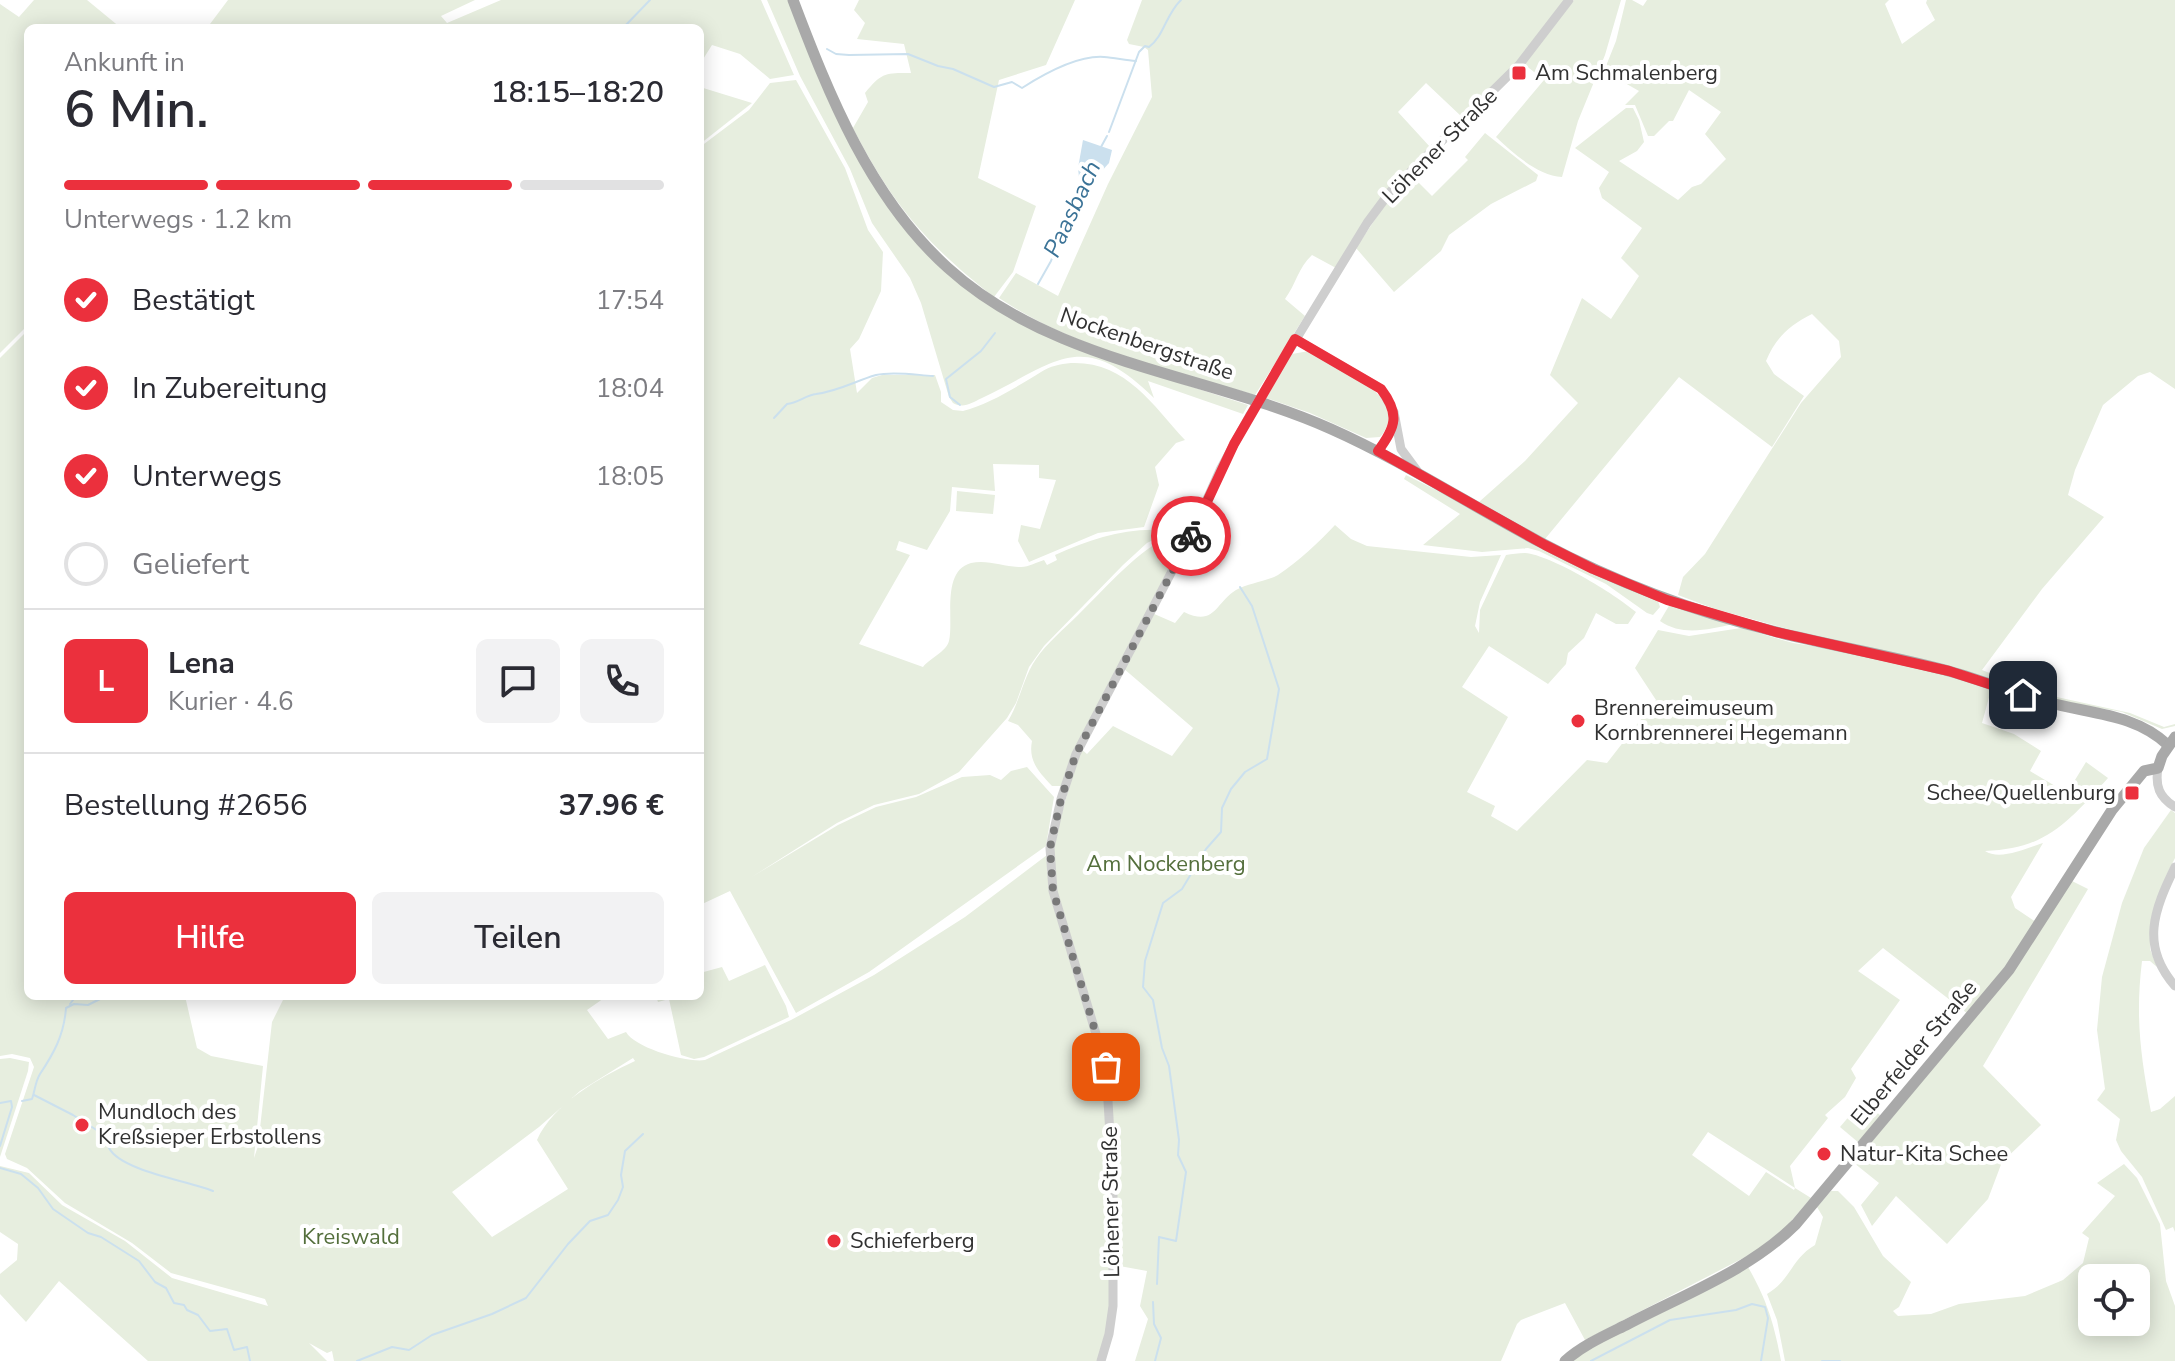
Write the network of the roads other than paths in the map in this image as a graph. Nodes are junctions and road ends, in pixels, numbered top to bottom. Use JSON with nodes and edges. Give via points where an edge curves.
{"nodes":[{"id":1,"x":793,"y":0,"type":"edge"},
{"id":2,"x":1569,"y":0,"type":"edge"},
{"id":3,"x":1295,"y":339,"type":"junction"},
{"id":4,"x":1395,"y":419,"type":"junction"},
{"id":5,"x":1398,"y":438,"type":"junction"},
{"id":6,"x":1382,"y":454,"type":"junction"},
{"id":7,"x":1420,"y":475,"type":"junction"},
{"id":8,"x":2172,"y":741,"type":"edge"},
{"id":9,"x":2158,"y":768,"type":"junction"},
{"id":10,"x":2174,"y":806,"type":"edge"},
{"id":11,"x":2175,"y":867,"type":"edge"},
{"id":12,"x":2175,"y":986,"type":"edge"},
{"id":13,"x":1101,"y":1361,"type":"edge"},
{"id":14,"x":1565,"y":1361,"type":"edge"}],
"edges":[{"from":1,"to":6,"type":"main road","name":"Nockenbergstraße","via":[[865,160],[903,217],[947,267],[1028,321],[1093,351],[1308,419]]},
{"from":2,"to":3,"type":"street","name":"Löhener Straße","via":[[1519,65],[1390,192]]},
{"from":3,"to":4,"type":"street","via":[[1381,389]]},
{"from":3,"to":13,"type":"street","name":"Löhener Straße","bridge":true,"via":[[1220,470],[1076,754],[1050,848],[1053,891],[1106,1067],[1113,1306]]},
{"from":4,"to":5,"type":"street"},
{"from":4,"to":6,"type":"street"},
{"from":5,"to":6,"type":"street"},
{"from":5,"to":7,"type":"street"},
{"from":6,"to":7,"type":"main road","name":"Nockenbergstraße"},
{"from":7,"to":8,"type":"main road","name":"Nockenbergstraße","via":[[1557,551],[1667,600],[2130,720]]},
{"from":8,"to":9,"type":"main road"},
{"from":9,"to":10,"type":"street","via":[[2158,790]]},
{"from":9,"to":14,"type":"main road","name":"Elberfelder Straße","via":[[2144,771],[2117,804],[2009,970],[1796,1224],[1749,1261]]},
{"from":11,"to":12,"type":"street","via":[[2153,938],[2158,961]]}]}
